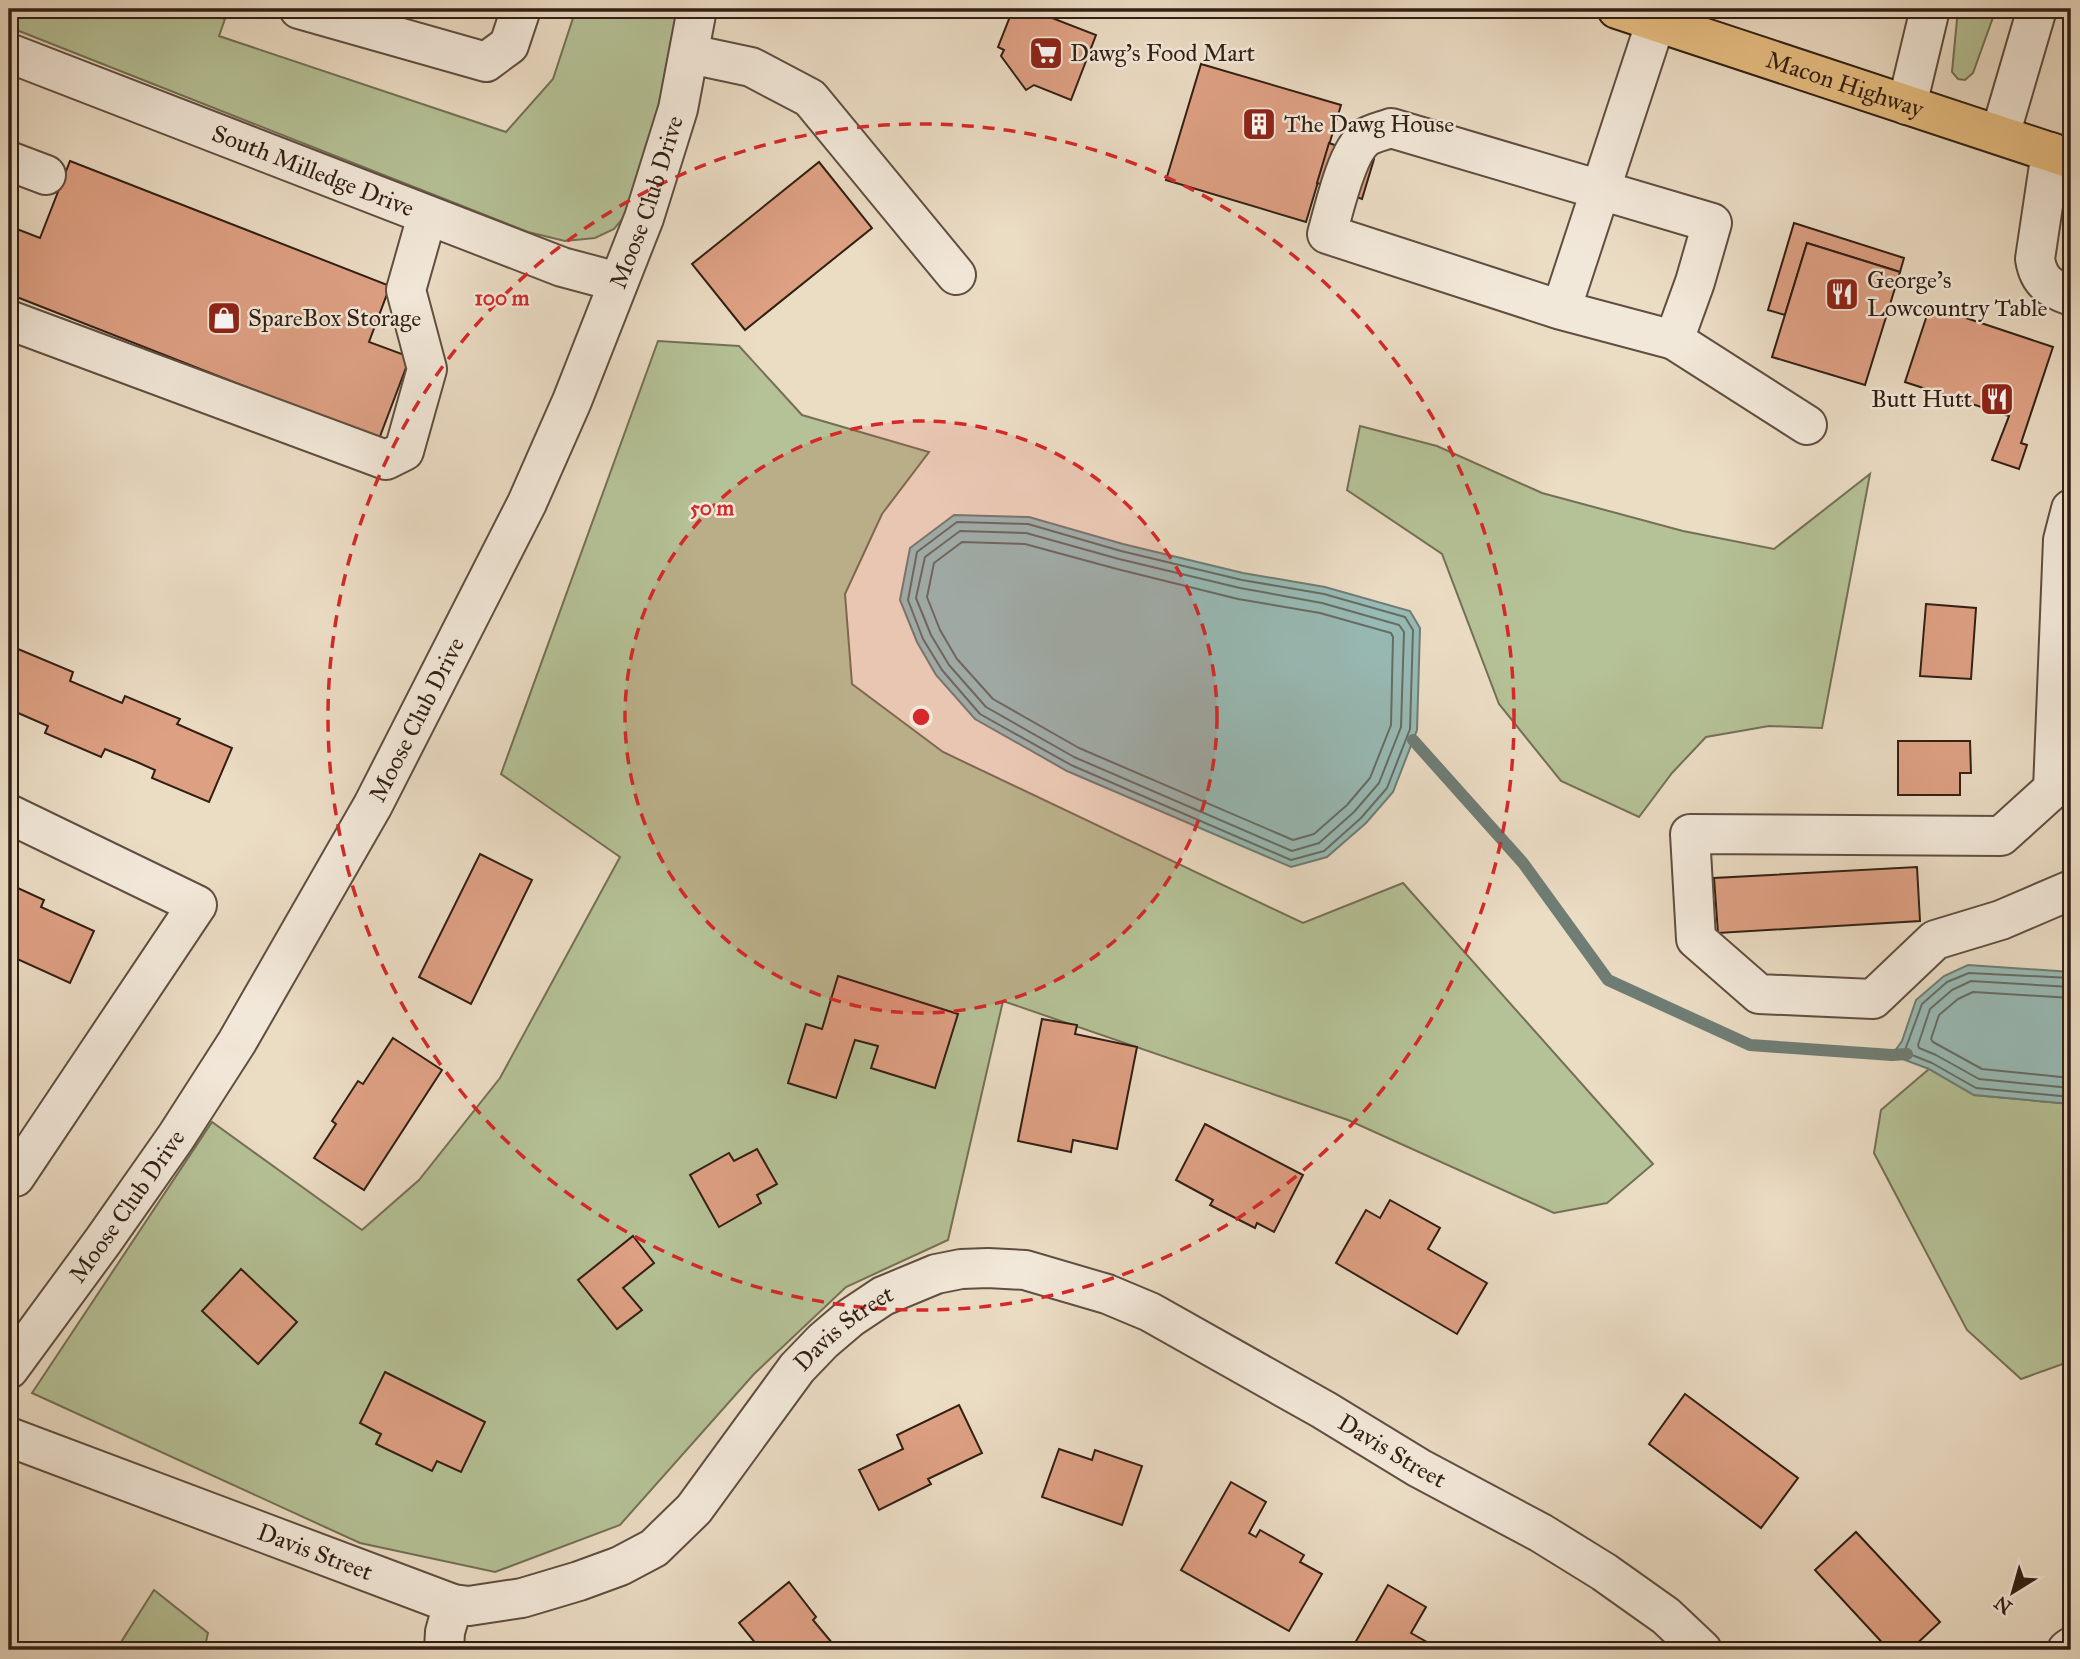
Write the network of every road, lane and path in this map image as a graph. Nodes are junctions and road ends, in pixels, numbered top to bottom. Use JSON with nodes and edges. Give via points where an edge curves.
{"nodes":[{"id":1,"x":299,"y":9,"type":"edge"},
{"id":2,"x":520,"y":9,"type":"edge"},
{"id":3,"x":697,"y":9,"type":"edge"},
{"id":4,"x":1617,"y":9,"type":"edge"},
{"id":5,"x":1930,"y":9,"type":"edge"},
{"id":6,"x":2037,"y":9,"type":"edge"},
{"id":7,"x":1658,"y":15,"type":"edge"},
{"id":8,"x":9,"y":53,"type":"edge"},
{"id":9,"x":690,"y":54,"type":"junction"},
{"id":10,"x":1907,"y":106,"type":"junction"},
{"id":11,"x":2000,"y":135,"type":"junction"},
{"id":12,"x":2061,"y":156,"type":"edge"},
{"id":13,"x":9,"y":161,"type":"edge"},
{"id":14,"x":46,"y":176,"type":"dead end"},
{"id":15,"x":1601,"y":190,"type":"junction"},
{"id":16,"x":427,"y":216,"type":"junction"},
{"id":17,"x":956,"y":275,"type":"dead end"},
{"id":18,"x":618,"y":282,"type":"junction"},
{"id":19,"x":2071,"y":296,"type":"edge"},
{"id":20,"x":1561,"y":310,"type":"junction"},
{"id":21,"x":9,"y":320,"type":"edge"},
{"id":22,"x":1674,"y":340,"type":"junction"},
{"id":23,"x":1807,"y":425,"type":"dead end"},
{"id":24,"x":2071,"y":509,"type":"edge"},
{"id":25,"x":2062,"y":794,"type":"edge"},
{"id":26,"x":9,"y":814,"type":"edge"},
{"id":27,"x":2071,"y":890,"type":"edge"},
{"id":28,"x":9,"y":1175,"type":"edge"},
{"id":29,"x":9,"y":1369,"type":"edge"},
{"id":30,"x":9,"y":1437,"type":"edge"},
{"id":31,"x":453,"y":1604,"type":"junction"},
{"id":32,"x":2071,"y":1647,"type":"edge"},
{"id":33,"x":444,"y":1650,"type":"edge"},
{"id":34,"x":1702,"y":1650,"type":"edge"},
{"id":35,"x":2067,"y":1650,"type":"edge"}],
"edges":[{"from":1,"to":2,"type":"street","via":[[486,62],[509,45]]},
{"from":3,"to":9,"type":"street","name":"Moose Club Drive"},
{"from":4,"to":7,"type":"main road","name":"Macon Highway"},
{"from":5,"to":10,"type":"street"},
{"from":6,"to":11,"type":"street"},
{"from":7,"to":10,"type":"main road","name":"Macon Highway"},
{"from":7,"to":15,"type":"street"},
{"from":8,"to":16,"type":"street","name":"South Milledge Drive"},
{"from":9,"to":17,"type":"street","via":[[751,67],[810,98]]},
{"from":9,"to":18,"type":"street","name":"Moose Club Drive","via":[[659,171]]},
{"from":10,"to":11,"type":"main road","name":"Macon Highway"},
{"from":11,"to":12,"type":"main road","name":"Macon Highway"},
{"from":12,"to":19,"type":"street","via":[[2035,259],[2041,279]]},
{"from":13,"to":14,"type":"street"},
{"from":15,"to":20,"type":"street"},
{"from":15,"to":20,"type":"street","via":[[1391,128],[1366,138],[1354,152],[1339,190],[1327,234]]},
{"from":15,"to":22,"type":"street","via":[[1712,223]]},
{"from":16,"to":18,"type":"street","name":"South Milledge Drive","via":[[562,267]]},
{"from":16,"to":21,"type":"street","via":[[406,290],[427,369],[404,451],[386,460]]},
{"from":18,"to":29,"type":"street","name":"Moose Club Drive","via":[[527,503],[373,805],[237,1042],[169,1147]]},
{"from":20,"to":22,"type":"street"},
{"from":22,"to":23,"type":"street"},
{"from":24,"to":25,"type":"street","via":[[2063,540]]},
{"from":25,"to":27,"type":"street","via":[[2001,836],[1690,834],[1696,939],[1759,994],[1873,999],[1935,940],[2001,920]]},
{"from":26,"to":28,"type":"street","via":[[197,905],[15,1177]]},
{"from":30,"to":31,"type":"street","name":"Davis Street"},
{"from":31,"to":33,"type":"street"},
{"from":31,"to":34,"type":"street","name":"Davis Street","via":[[522,1598],[620,1566],[654,1548],[694,1509],[797,1368],[850,1318],[883,1296],[936,1274],[988,1268],[1025,1270],[1150,1312],[1541,1533],[1666,1616]]},
{"from":32,"to":35,"type":"street"}]}
